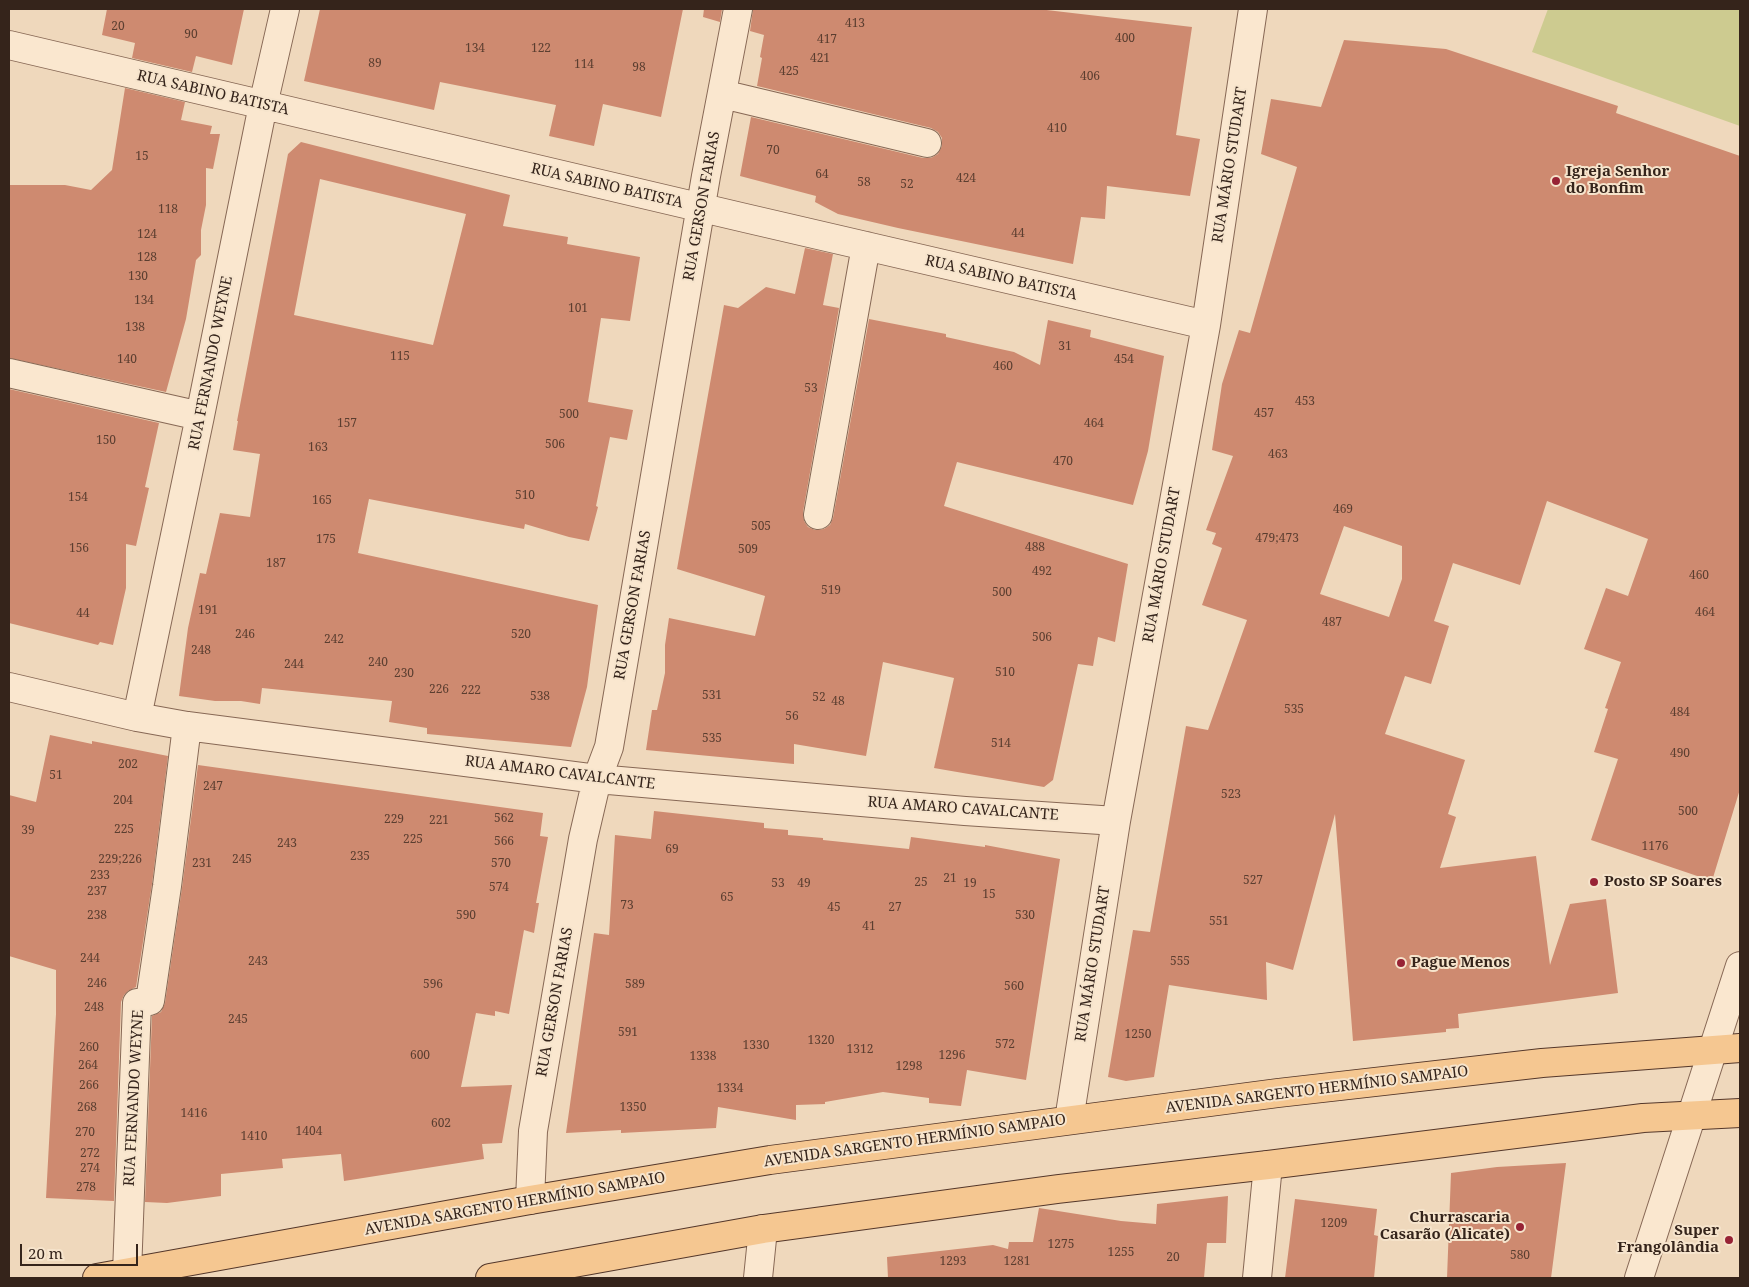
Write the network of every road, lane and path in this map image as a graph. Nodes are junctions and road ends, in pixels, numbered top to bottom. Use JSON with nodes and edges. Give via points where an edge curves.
{"nodes":[{"id":1,"x":285,"y":9,"type":"edge"},
{"id":2,"x":738,"y":9,"type":"edge"},
{"id":3,"x":1253,"y":9,"type":"edge"},
{"id":4,"x":9,"y":45,"type":"edge"},
{"id":5,"x":722,"y":94,"type":"junction"},
{"id":6,"x":263,"y":105,"type":"junction"},
{"id":7,"x":927,"y":143,"type":"dead end"},
{"id":8,"x":701,"y":208,"type":"junction"},
{"id":9,"x":866,"y":246,"type":"junction"},
{"id":10,"x":1206,"y":325,"type":"junction"},
{"id":11,"x":9,"y":373,"type":"edge"},
{"id":12,"x":200,"y":416,"type":"junction"},
{"id":13,"x":818,"y":515,"type":"dead end"},
{"id":14,"x":9,"y":687,"type":"edge"},
{"id":15,"x":137,"y":717,"type":"junction"},
{"id":16,"x":187,"y":726,"type":"junction"},
{"id":17,"x":597,"y":779,"type":"junction"},
{"id":18,"x":1116,"y":821,"type":"junction"},
{"id":19,"x":1740,"y":966,"type":"edge"},
{"id":20,"x":1740,"y":1048,"type":"edge"},
{"id":21,"x":1712,"y":1050,"type":"junction"},
{"id":22,"x":1740,"y":1113,"type":"edge"},
{"id":23,"x":1692,"y":1115,"type":"junction"},
{"id":24,"x":1069,"y":1120,"type":"junction"},
{"id":25,"x":1268,"y":1165,"type":"junction"},
{"id":26,"x":530,"y":1200,"type":"junction"},
{"id":27,"x":763,"y":1229,"type":"junction"},
{"id":28,"x":127,"y":1273,"type":"junction"},
{"id":29,"x":97,"y":1278,"type":"edge"},
{"id":30,"x":490,"y":1278,"type":"edge"},
{"id":31,"x":758,"y":1278,"type":"edge"},
{"id":32,"x":1257,"y":1278,"type":"edge"},
{"id":33,"x":1639,"y":1278,"type":"edge"}],
"edges":[{"from":1,"to":6,"type":"street","name":"RUA FERNANDO WEYNE"},
{"from":2,"to":5,"type":"street","name":"RUA GERSON FARIAS"},
{"from":3,"to":10,"type":"street","name":"RUA MÁRIO STUDART"},
{"from":4,"to":6,"type":"street","name":"RUA SABINO BATISTA"},
{"from":5,"to":7,"type":"street"},
{"from":5,"to":8,"type":"street","name":"RUA GERSON FARIAS"},
{"from":6,"to":8,"type":"street","name":"RUA SABINO BATISTA"},
{"from":6,"to":12,"type":"street","name":"RUA FERNANDO WEYNE"},
{"from":8,"to":9,"type":"street","name":"RUA SABINO BATISTA"},
{"from":8,"to":17,"type":"street","name":"RUA GERSON FARIAS","via":[[609,747]]},
{"from":9,"to":10,"type":"street","name":"RUA SABINO BATISTA"},
{"from":9,"to":13,"type":"street"},
{"from":10,"to":18,"type":"street","name":"RUA MÁRIO STUDART"},
{"from":11,"to":12,"type":"street"},
{"from":12,"to":15,"type":"street","name":"RUA FERNANDO WEYNE"},
{"from":14,"to":15,"type":"street","name":"RUA AMARO CAVALCANTE"},
{"from":15,"to":16,"type":"street","name":"RUA AMARO CAVALCANTE"},
{"from":16,"to":17,"type":"street","name":"RUA AMARO CAVALCANTE"},
{"from":16,"to":28,"type":"street","name":"RUA FERNANDO WEYNE","via":[[150,1001],[137,1002]]},
{"from":17,"to":18,"type":"street","name":"RUA AMARO CAVALCANTE"},
{"from":17,"to":26,"type":"street","name":"RUA GERSON FARIAS","via":[[583,839],[533,1131]]},
{"from":18,"to":24,"type":"street","name":"RUA MÁRIO STUDART"},
{"from":19,"to":21,"type":"street"},
{"from":20,"to":21,"type":"main road","name":"AVENIDA SARGENTO HERMÍNIO SAMPAIO"},
{"from":21,"to":23,"type":"street"},
{"from":21,"to":24,"type":"main road","name":"AVENIDA SARGENTO HERMÍNIO SAMPAIO","via":[[1542,1064]]},
{"from":22,"to":23,"type":"main road"},
{"from":23,"to":25,"type":"main road","via":[[1643,1118]]},
{"from":23,"to":33,"type":"street"},
{"from":24,"to":26,"type":"main road","name":"AVENIDA SARGENTO HERMÍNIO SAMPAIO","via":[[770,1160]]},
{"from":25,"to":27,"type":"main road","via":[[1058,1189]]},
{"from":25,"to":32,"type":"street"},
{"from":26,"to":28,"type":"main road","name":"AVENIDA SARGENTO HERMÍNIO SAMPAIO"},
{"from":27,"to":30,"type":"main road"},
{"from":27,"to":31,"type":"street"},
{"from":28,"to":29,"type":"main road","name":"AVENIDA SARGENTO HERMÍNIO SAMPAIO"}]}
